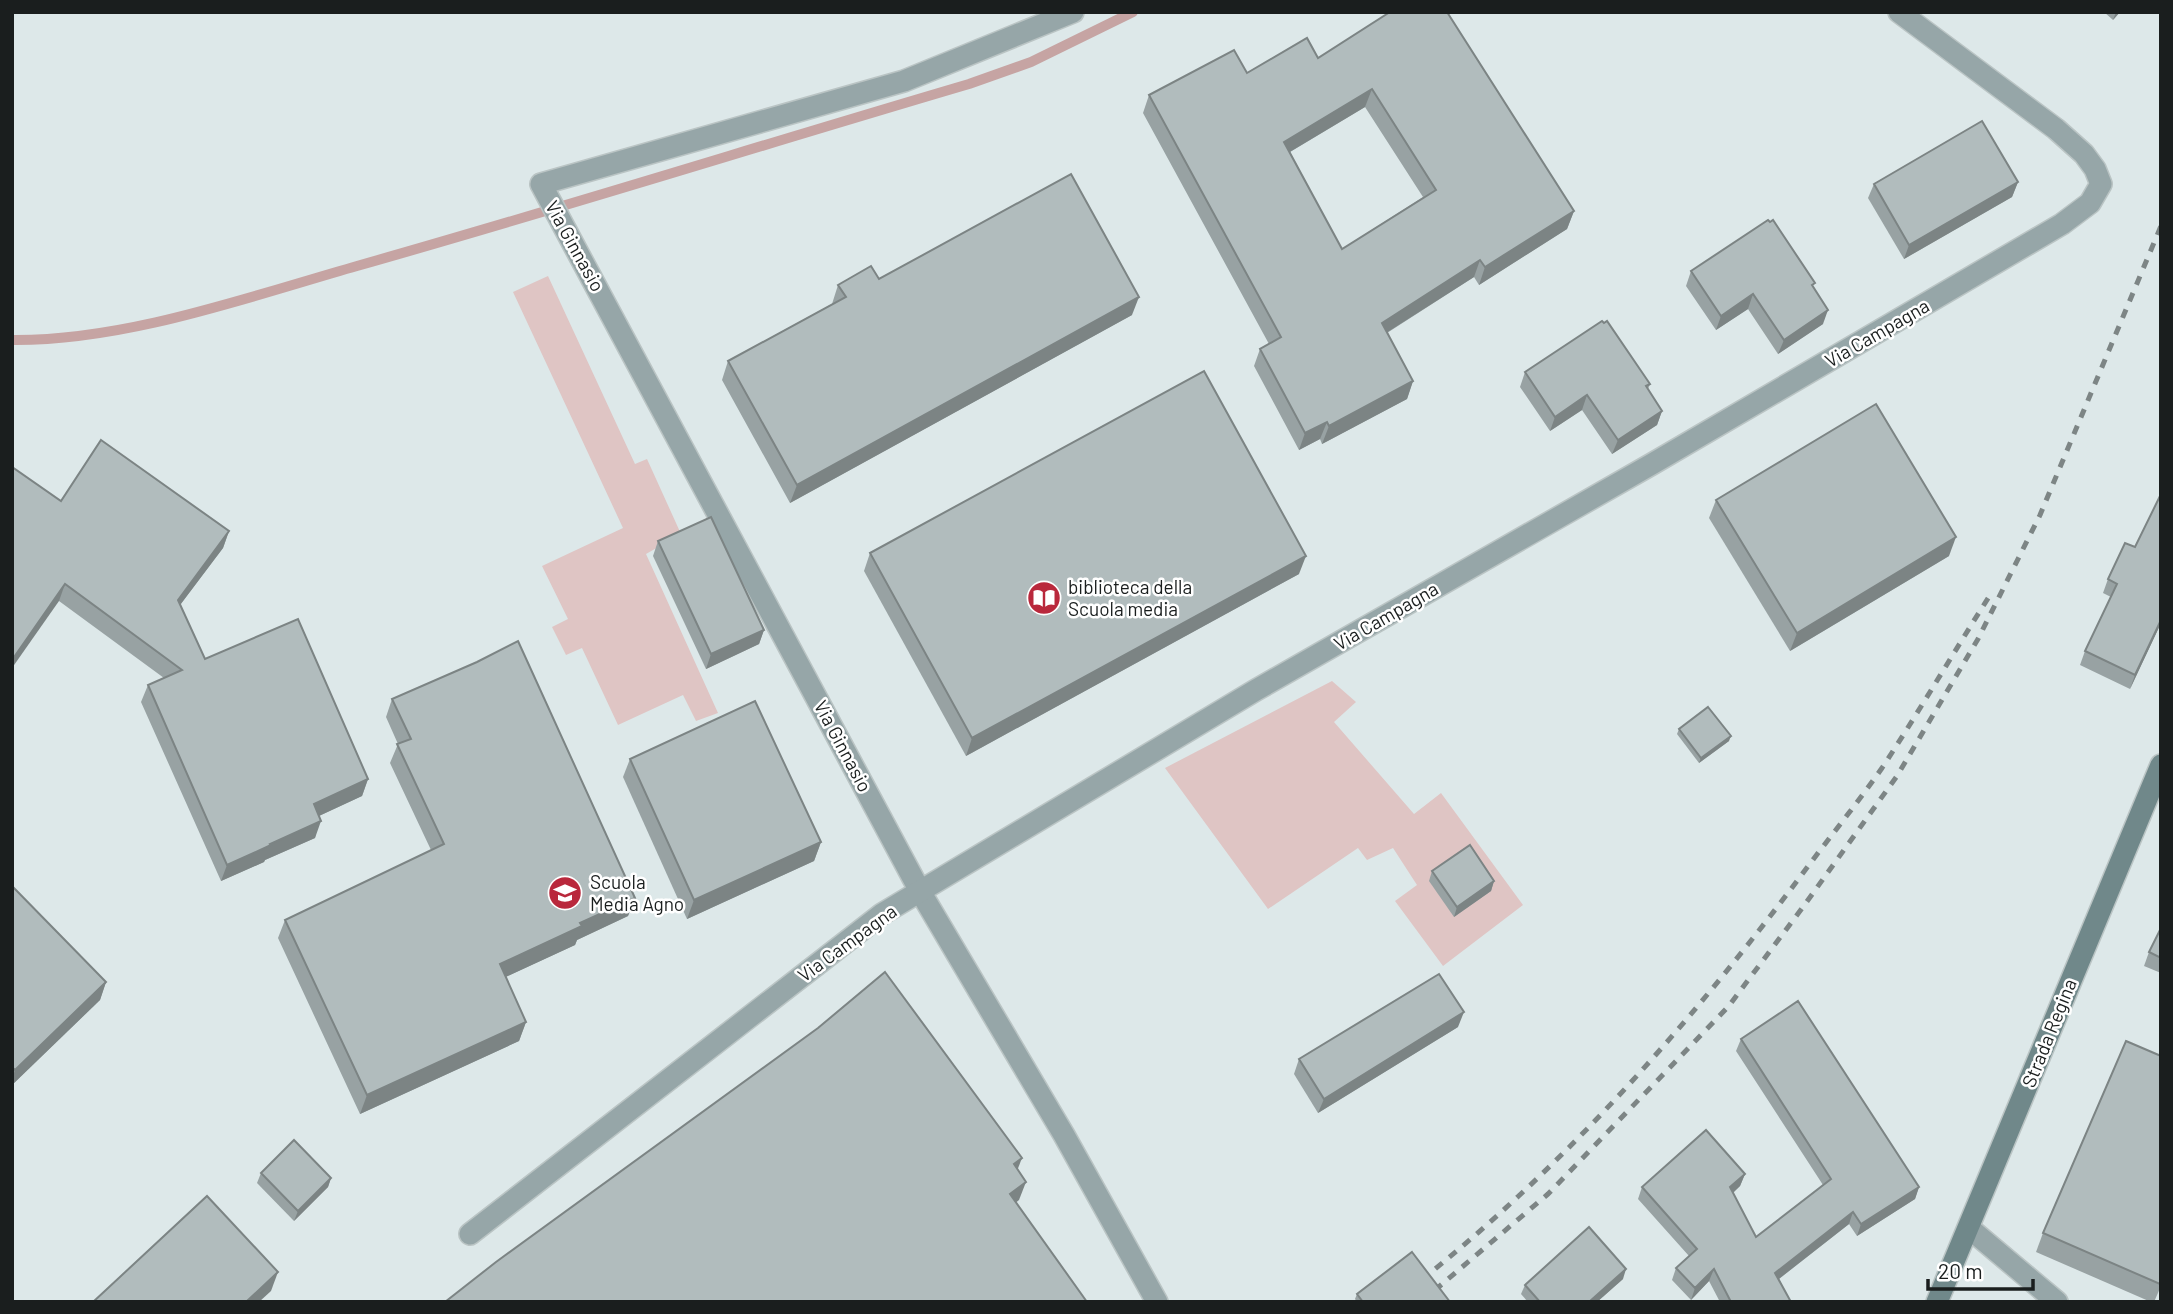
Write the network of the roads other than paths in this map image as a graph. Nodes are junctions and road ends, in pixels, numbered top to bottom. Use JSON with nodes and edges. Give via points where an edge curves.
{"nodes":[{"id":1,"x":1073,"y":12,"type":"edge"},
{"id":2,"x":1899,"y":12,"type":"edge"},
{"id":3,"x":2161,"y":765,"type":"edge"},
{"id":4,"x":921,"y":893,"type":"junction"},
{"id":5,"x":1969,"y":1228,"type":"junction"},
{"id":6,"x":470,"y":1234,"type":"dead end"},
{"id":7,"x":1157,"y":1302,"type":"edge"},
{"id":8,"x":1937,"y":1302,"type":"edge"},
{"id":9,"x":2057,"y":1302,"type":"edge"}],
"edges":[{"from":1,"to":4,"type":"street","name":"Via Ginnasio","via":[[904,81],[541,184]]},
{"from":2,"to":4,"type":"street","name":"Via Campagna","via":[[2084,155],[2101,184],[2090,203],[2062,224],[1256,691]]},
{"from":3,"to":5,"type":"main road","name":"Strada Regina"},
{"from":4,"to":6,"type":"street","name":"Via Campagna","via":[[882,914]]},
{"from":4,"to":7,"type":"street","name":"Via Ginnasio"},
{"from":5,"to":8,"type":"main road","name":"Strada Regina"},
{"from":5,"to":9,"type":"street"}]}
